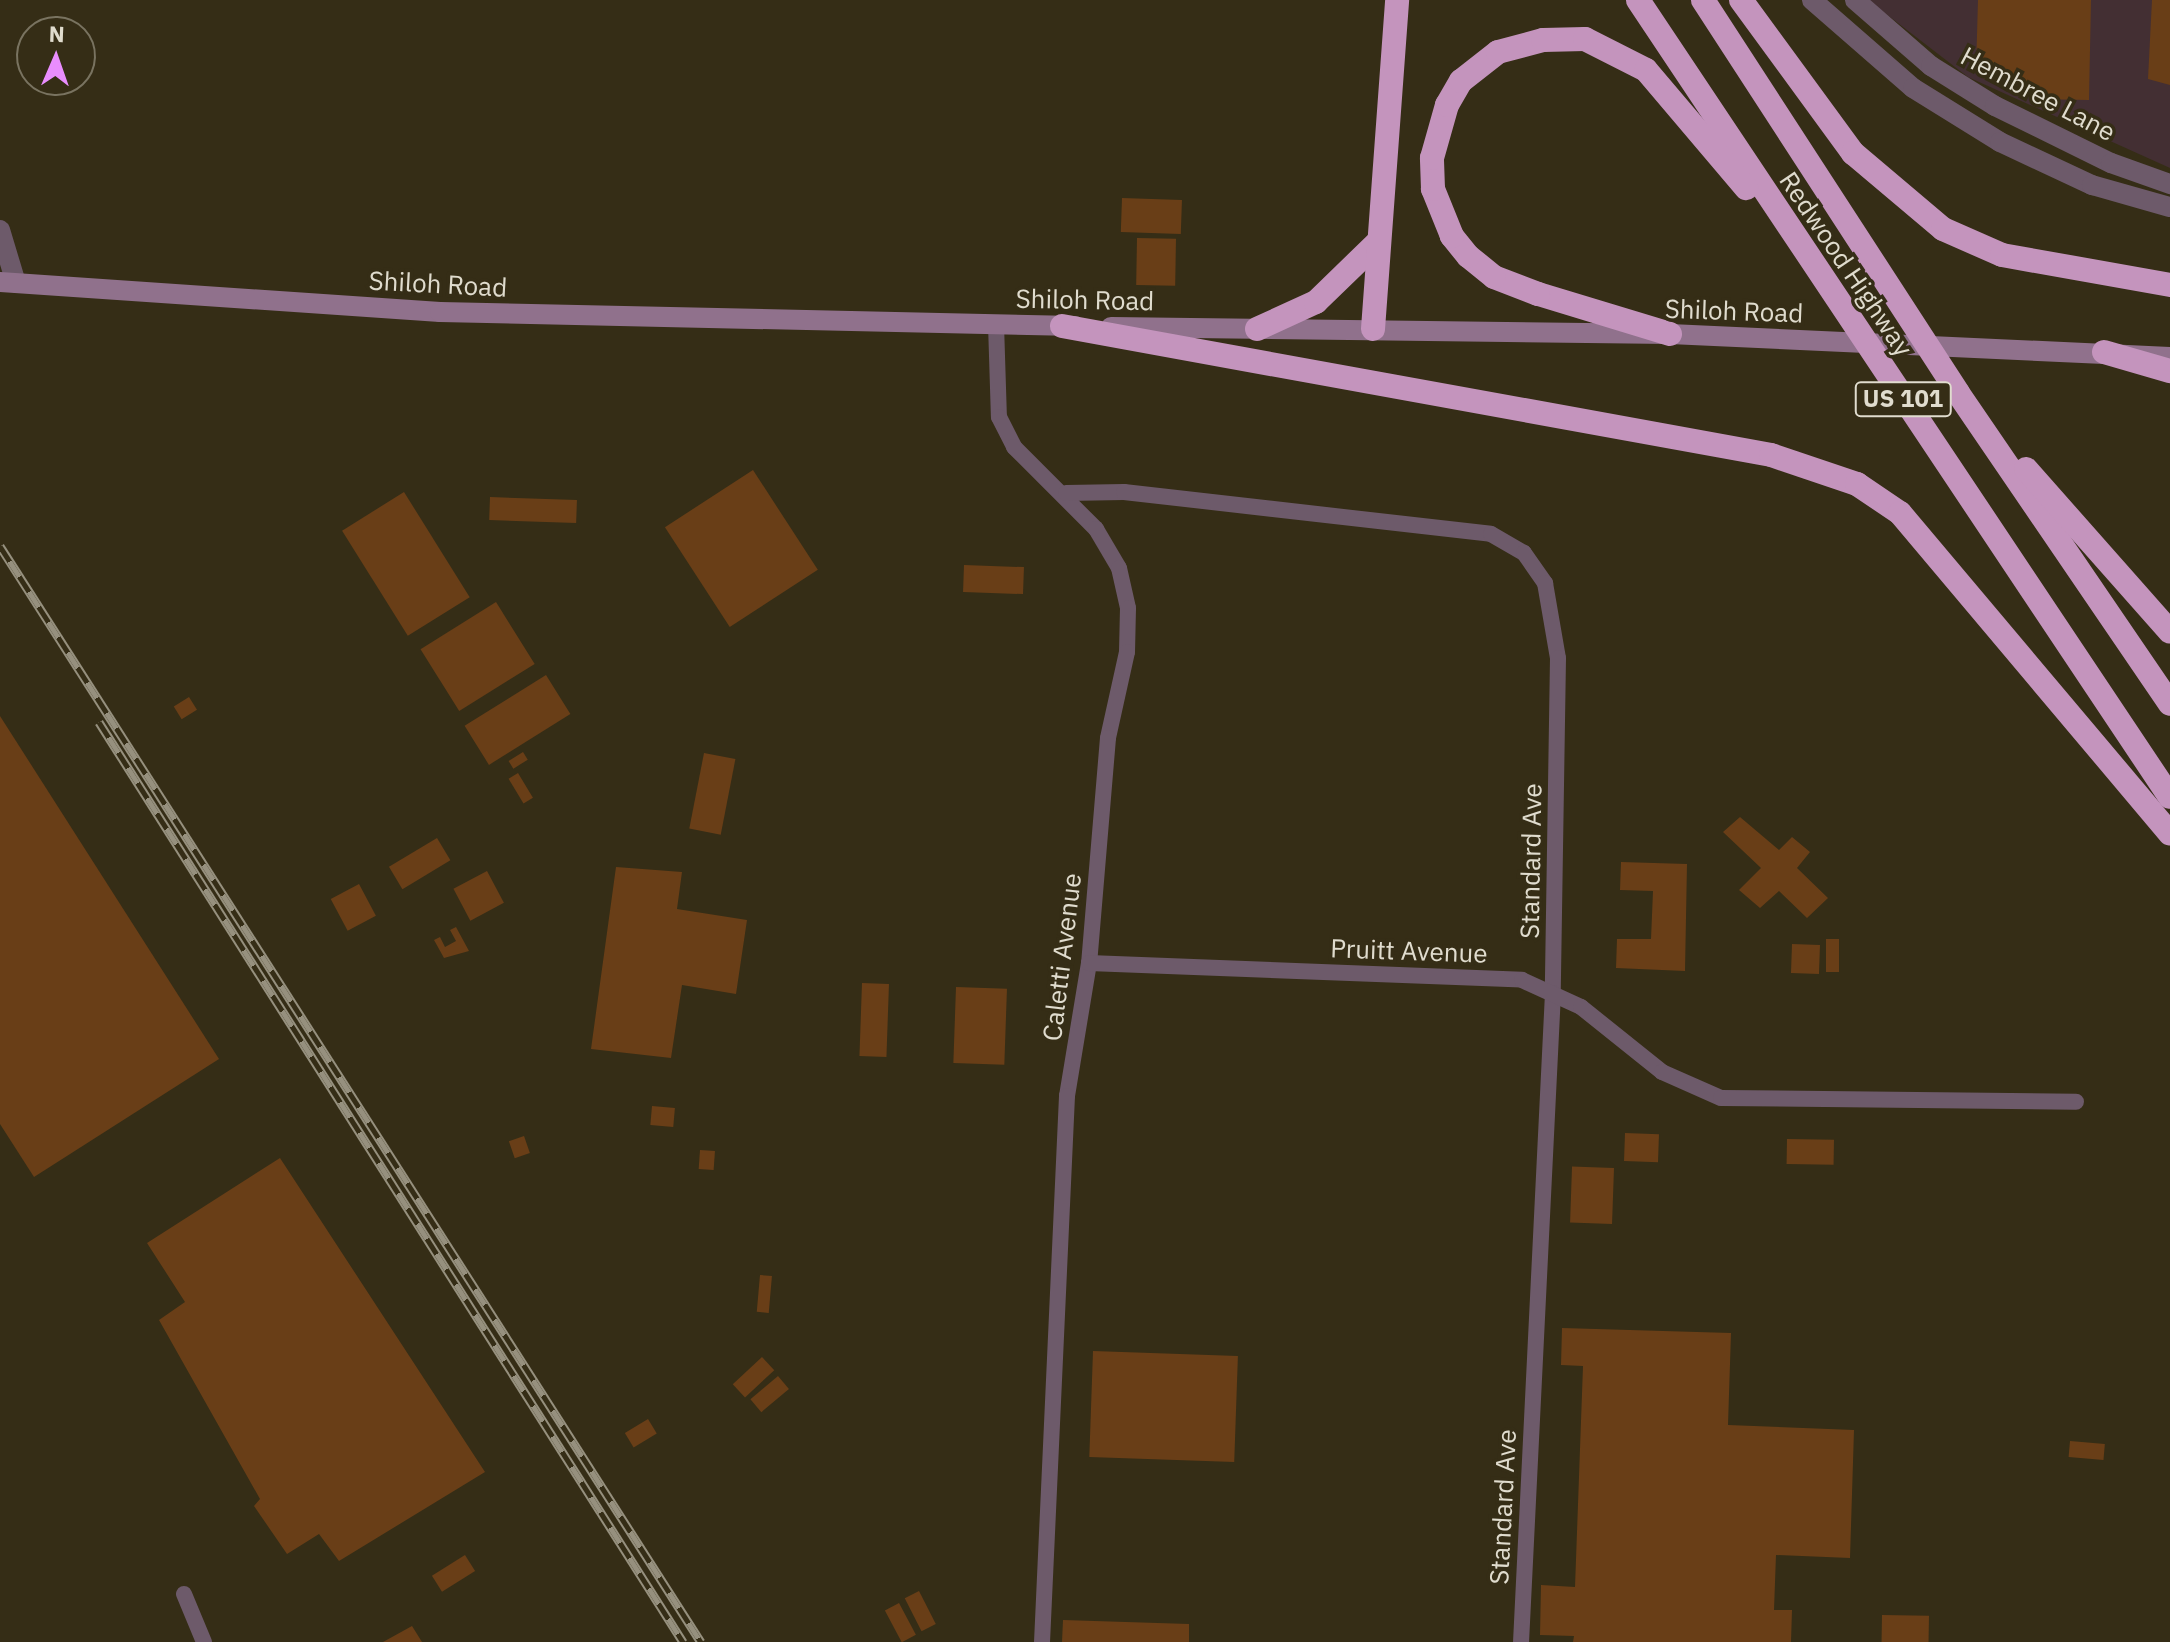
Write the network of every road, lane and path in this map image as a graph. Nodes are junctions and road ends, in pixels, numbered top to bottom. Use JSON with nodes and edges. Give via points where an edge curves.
{"nodes":[{"id":1,"x":1397,"y":0,"type":"edge"},
{"id":2,"x":1638,"y":0,"type":"edge"},
{"id":3,"x":1703,"y":0,"type":"edge"},
{"id":4,"x":1741,"y":0,"type":"edge"},
{"id":5,"x":1812,"y":0,"type":"edge"},
{"id":6,"x":1855,"y":0,"type":"edge"},
{"id":7,"x":2170,"y":184,"type":"edge"},
{"id":8,"x":2170,"y":207,"type":"edge"},
{"id":9,"x":0,"y":230,"type":"edge"},
{"id":10,"x":1378,"y":242,"type":"junction"},
{"id":11,"x":1823,"y":280,"type":"junction"},
{"id":12,"x":8,"y":282,"type":"edge"},
{"id":13,"x":2170,"y":285,"type":"edge"},
{"id":14,"x":996,"y":324,"type":"junction"},
{"id":15,"x":1062,"y":326,"type":"junction"},
{"id":16,"x":1257,"y":329,"type":"junction"},
{"id":17,"x":1373,"y":329,"type":"junction"},
{"id":18,"x":1670,"y":334,"type":"junction"},
{"id":19,"x":2104,"y":352,"type":"junction"},
{"id":20,"x":2170,"y":357,"type":"edge"},
{"id":21,"x":2170,"y":371,"type":"edge"},
{"id":22,"x":1958,"y":393,"type":"junction"},
{"id":23,"x":1066,"y":493,"type":"junction"},
{"id":24,"x":2170,"y":632,"type":"edge"},
{"id":25,"x":2170,"y":704,"type":"edge"},
{"id":26,"x":2170,"y":797,"type":"edge"},
{"id":27,"x":2170,"y":834,"type":"edge"},
{"id":28,"x":1089,"y":963,"type":"junction"},
{"id":29,"x":1553,"y":993,"type":"junction"},
{"id":30,"x":2076,"y":1102,"type":"dead end"},
{"id":31,"x":184,"y":1594,"type":"dead end"},
{"id":32,"x":204,"y":1642,"type":"edge"},
{"id":33,"x":1042,"y":1642,"type":"edge"},
{"id":34,"x":1521,"y":1642,"type":"edge"}],
"edges":[{"from":1,"to":10,"type":"highway"},
{"from":2,"to":11,"type":"highway","name":"Redwood Highway","number":"US 101"},
{"from":3,"to":22,"type":"highway","name":"Redwood Highway","number":"US 101"},
{"from":4,"to":13,"type":"highway","via":[[1853,153],[1943,229],[2002,255]]},
{"from":5,"to":8,"type":"street","via":[[1913,88],[2000,142],[2092,185]]},
{"from":6,"to":7,"type":"street","name":"Hembree Lane","via":[[1931,66],[1995,106],[2111,163]]},
{"from":9,"to":12,"type":"street"},
{"from":10,"to":16,"type":"highway","via":[[1316,302]]},
{"from":10,"to":17,"type":"highway"},
{"from":11,"to":18,"type":"highway","via":[[1661,86],[1627,56],[1585,39],[1532,42],[1498,52],[1461,81],[1437,129],[1433,189],[1452,236],[1494,277]]},
{"from":11,"to":26,"type":"highway","name":"Redwood Highway","number":"US 101"},
{"from":12,"to":14,"type":"main road","name":"Shiloh Road","via":[[440,312]]},
{"from":14,"to":15,"type":"main road","name":"Shiloh Road"},
{"from":14,"to":23,"type":"street","name":"Caletti Avenue","via":[[999,417],[1014,447]]},
{"from":15,"to":16,"type":"main road","name":"Shiloh Road"},
{"from":15,"to":27,"type":"highway","via":[[1771,455],[1857,484],[1900,513]]},
{"from":16,"to":17,"type":"main road","name":"Shiloh Road"},
{"from":17,"to":18,"type":"main road","name":"Shiloh Road"},
{"from":18,"to":19,"type":"main road","name":"Shiloh Road"},
{"from":19,"to":20,"type":"main road","name":"Shiloh Road"},
{"from":19,"to":21,"type":"highway"},
{"from":22,"to":24,"type":"highway"},
{"from":22,"to":25,"type":"highway","name":"Redwood Highway","number":"US 101"},
{"from":23,"to":28,"type":"street","name":"Caletti Avenue","via":[[1119,568],[1128,608],[1127,652],[1108,738]]},
{"from":23,"to":29,"type":"street","name":"Standard Ave","via":[[1124,492],[1491,534],[1524,553],[1545,583],[1558,658]]},
{"from":28,"to":29,"type":"street","name":"Pruitt Avenue","via":[[1485,977],[1522,980]]},
{"from":28,"to":33,"type":"street","name":"Caletti Avenue","via":[[1067,1096]]},
{"from":29,"to":30,"type":"street","name":"Pruitt Avenue","via":[[1581,1007],[1662,1072],[1721,1098]]},
{"from":29,"to":34,"type":"street","name":"Standard Ave"},
{"from":31,"to":32,"type":"street"}]}
